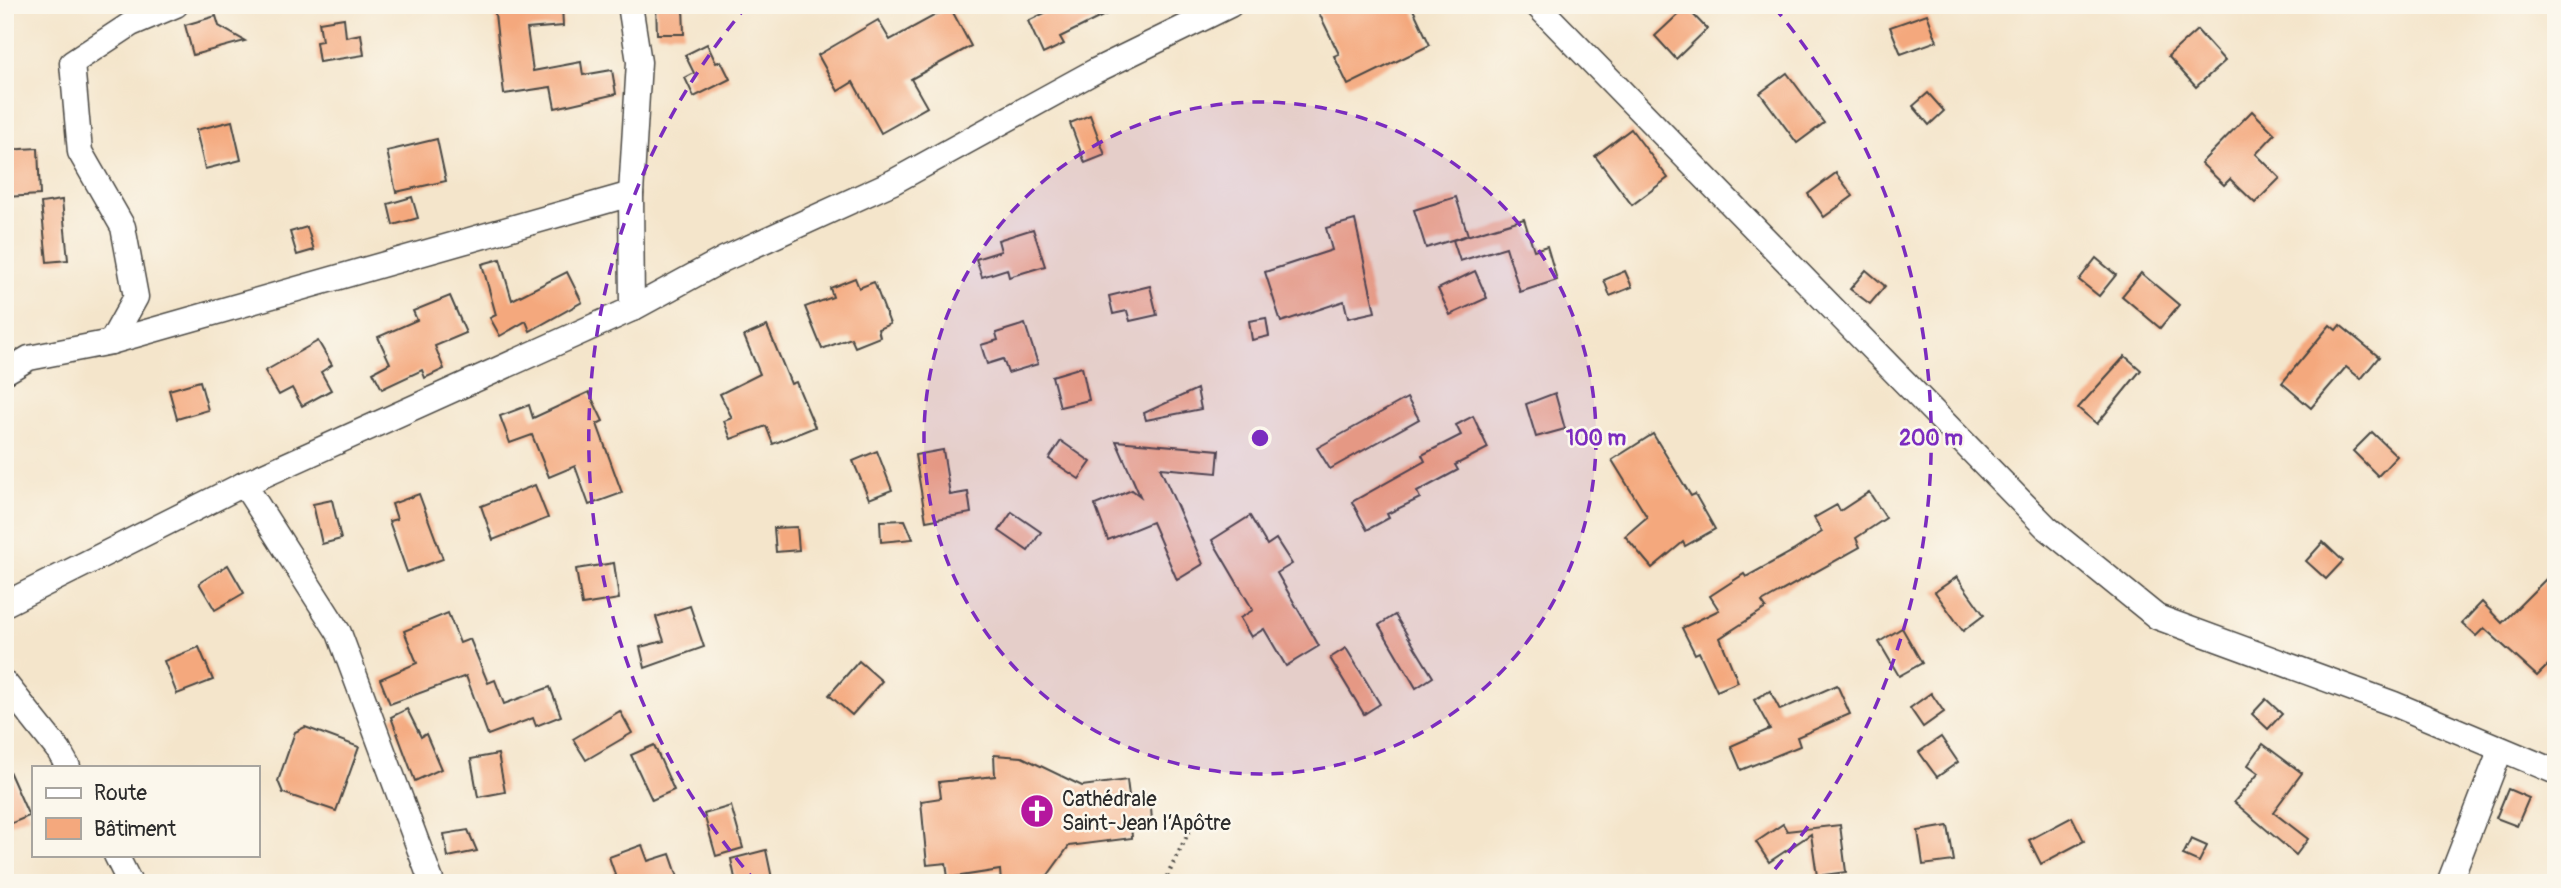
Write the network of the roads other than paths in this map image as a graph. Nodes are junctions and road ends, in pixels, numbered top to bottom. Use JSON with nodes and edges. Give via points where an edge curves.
{"nodes":[{"id":1,"x":176,"y":5,"type":"edge"},
{"id":2,"x":630,"y":5,"type":"edge"},
{"id":3,"x":1230,"y":5,"type":"edge"},
{"id":4,"x":1537,"y":5,"type":"edge"},
{"id":5,"x":631,"y":194,"type":"junction"},
{"id":6,"x":632,"y":309,"type":"junction"},
{"id":7,"x":111,"y":342,"type":"junction"},
{"id":8,"x":5,"y":372,"type":"edge"},
{"id":9,"x":244,"y":484,"type":"junction"},
{"id":10,"x":5,"y":604,"type":"edge"},
{"id":11,"x":5,"y":683,"type":"edge"},
{"id":12,"x":2500,"y":751,"type":"junction"},
{"id":13,"x":67,"y":766,"type":"edge"},
{"id":14,"x":2556,"y":772,"type":"edge"},
{"id":15,"x":116,"y":856,"type":"edge"},
{"id":16,"x":130,"y":883,"type":"edge"},
{"id":17,"x":432,"y":883,"type":"edge"},
{"id":18,"x":2449,"y":883,"type":"edge"}],
"edges":[{"from":1,"to":7,"type":"street","via":[[131,24],[72,63],[80,152],[123,227],[136,297]]},
{"from":2,"to":5,"type":"street","via":[[639,62]]},
{"from":3,"to":6,"type":"street","via":[[1095,71],[893,182],[724,259]]},
{"from":4,"to":12,"type":"street","via":[[2046,527],[2157,617],[2394,704]]},
{"from":5,"to":6,"type":"street"},
{"from":5,"to":7,"type":"street"},
{"from":6,"to":9,"type":"street"},
{"from":7,"to":8,"type":"street","via":[[29,358]]},
{"from":9,"to":10,"type":"street"},
{"from":9,"to":17,"type":"street","via":[[339,634]]},
{"from":11,"to":13,"type":"street"},
{"from":12,"to":14,"type":"street"},
{"from":12,"to":18,"type":"street"},
{"from":15,"to":16,"type":"street"}]}
